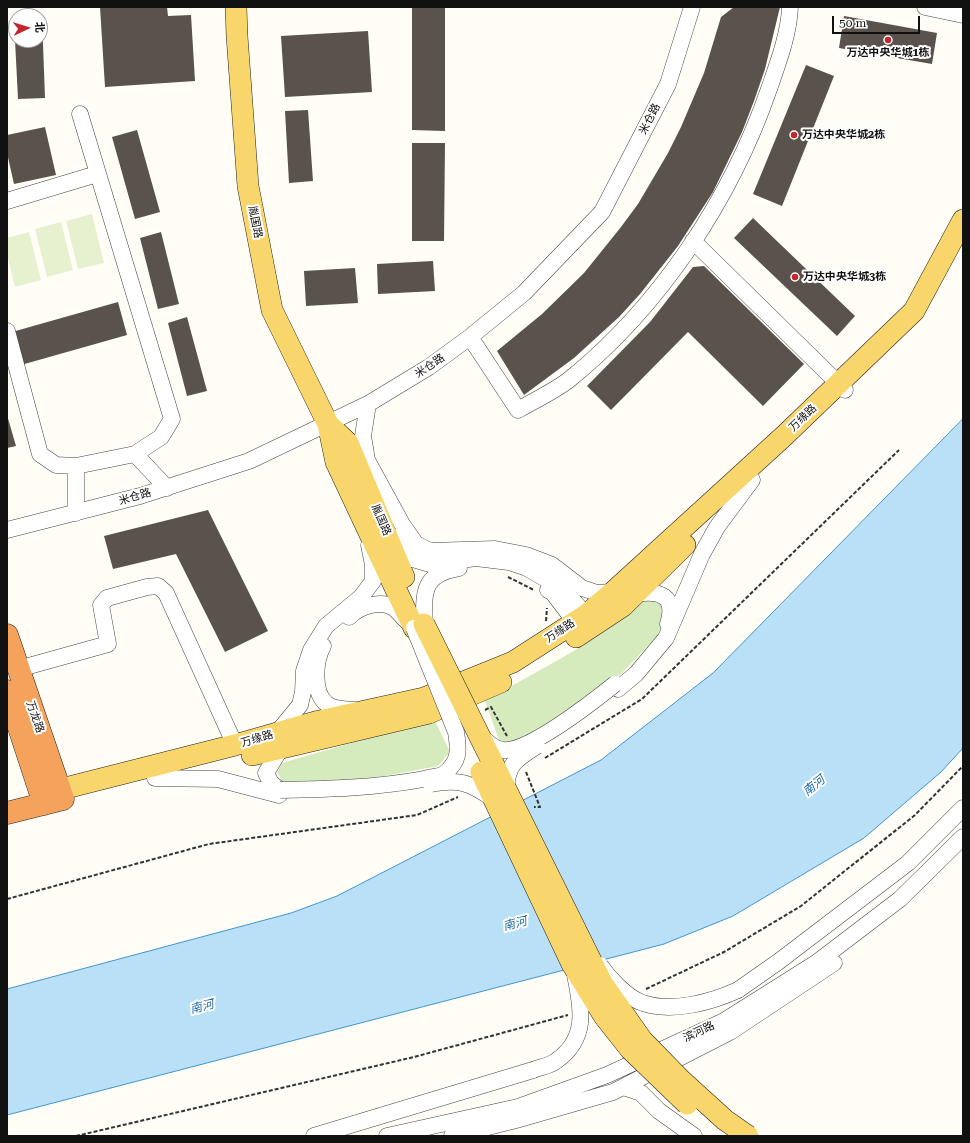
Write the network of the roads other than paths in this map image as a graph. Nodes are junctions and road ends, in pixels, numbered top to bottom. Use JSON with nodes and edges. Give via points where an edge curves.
{"nodes":[{"id":1,"x":236,"y":7,"type":"edge"},
{"id":2,"x":692,"y":7,"type":"edge"},
{"id":3,"x":790,"y":7,"type":"edge"},
{"id":4,"x":925,"y":7,"type":"edge"},
{"id":5,"x":963,"y":15,"type":"edge"},
{"id":6,"x":80,"y":114,"type":"dead end"},
{"id":7,"x":97,"y":174,"type":"junction"},
{"id":8,"x":7,"y":201,"type":"edge"},
{"id":9,"x":963,"y":220,"type":"edge"},
{"id":10,"x":963,"y":239,"type":"edge"},
{"id":11,"x":693,"y":241,"type":"junction"},
{"id":12,"x":7,"y":331,"type":"edge"},
{"id":13,"x":470,"y":337,"type":"junction"},
{"id":14,"x":842,"y":387,"type":"junction"},
{"id":15,"x":368,"y":404,"type":"junction"},
{"id":16,"x":328,"y":424,"type":"junction"},
{"id":17,"x":348,"y":443,"type":"junction"},
{"id":18,"x":135,"y":454,"type":"junction"},
{"id":19,"x":336,"y":462,"type":"junction"},
{"id":20,"x":76,"y":466,"type":"junction"},
{"id":21,"x":752,"y":480,"type":"junction"},
{"id":22,"x":167,"y":488,"type":"junction"},
{"id":23,"x":76,"y":513,"type":"junction"},
{"id":24,"x":7,"y":530,"type":"edge"},
{"id":25,"x":613,"y":592,"type":"junction"},
{"id":26,"x":635,"y":594,"type":"junction"},
{"id":27,"x":585,"y":624,"type":"junction"},
{"id":28,"x":419,"y":626,"type":"junction"},
{"id":29,"x":7,"y":635,"type":"edge"},
{"id":30,"x":18,"y":669,"type":"junction"},
{"id":31,"x":617,"y":686,"type":"junction"},
{"id":32,"x":7,"y":691,"type":"edge"},
{"id":33,"x":364,"y":711,"type":"junction"},
{"id":34,"x":478,"y":734,"type":"junction"},
{"id":35,"x":279,"y":740,"type":"junction"},
{"id":36,"x":236,"y":745,"type":"junction"},
{"id":37,"x":155,"y":778,"type":"junction"},
{"id":38,"x":279,"y":792,"type":"junction"},
{"id":39,"x":500,"y":796,"type":"junction"},
{"id":40,"x":51,"y":797,"type":"junction"},
{"id":41,"x":7,"y":803,"type":"edge"},
{"id":42,"x":963,"y":808,"type":"edge"},
{"id":43,"x":7,"y":813,"type":"edge"},
{"id":44,"x":963,"y":837,"type":"edge"},
{"id":45,"x":963,"y":852,"type":"edge"},
{"id":46,"x":944,"y":864,"type":"junction"},
{"id":47,"x":579,"y":936,"type":"junction"},
{"id":48,"x":572,"y":964,"type":"junction"},
{"id":49,"x":623,"y":1087,"type":"junction"},
{"id":50,"x":314,"y":1136,"type":"edge"},
{"id":51,"x":387,"y":1136,"type":"edge"},
{"id":52,"x":452,"y":1136,"type":"edge"},
{"id":53,"x":694,"y":1136,"type":"edge"},
{"id":54,"x":724,"y":1136,"type":"edge"},
{"id":55,"x":748,"y":1136,"type":"edge"}],
"edges":[{"from":1,"to":16,"type":"main road","name":"胤国路","via":[[248,186],[272,310]]},
{"from":2,"to":13,"type":"street","name":"米仓路","via":[[668,84],[602,212],[524,292]]},
{"from":3,"to":11,"type":"street","via":[[790,17],[780,52],[754,128],[728,183]]},
{"from":4,"to":5,"type":"street"},
{"from":6,"to":7,"type":"street"},
{"from":7,"to":8,"type":"street"},
{"from":7,"to":18,"type":"street","via":[[172,418],[161,438]]},
{"from":9,"to":14,"type":"main road","name":"万缘路","via":[[914,311]]},
{"from":10,"to":14,"type":"main road","name":"万缘路","via":[[921,317]]},
{"from":11,"to":13,"type":"street","via":[[637,314],[592,359],[569,380],[518,410]]},
{"from":11,"to":14,"type":"street"},
{"from":12,"to":20,"type":"street","via":[[40,454],[56,465]]},
{"from":13,"to":15,"type":"street","name":"米仓路","via":[[429,367]]},
{"from":14,"to":21,"type":"main road","name":"万缘路"},
{"from":14,"to":25,"type":"main road","name":"万缘路","via":[[784,436]]},
{"from":15,"to":16,"type":"street","name":"米仓路"},
{"from":15,"to":25,"type":"street","via":[[363,436],[367,460],[402,524],[416,544],[430,551],[495,549],[526,555],[552,565],[582,588],[597,593]]},
{"from":16,"to":17,"type":"main road","name":"胤国路"},
{"from":16,"to":19,"type":"main road","name":"胤国路"},
{"from":16,"to":22,"type":"street","name":"米仓路","via":[[250,461]]},
{"from":17,"to":27,"type":"street","via":[[402,552],[413,559],[430,564],[476,558],[509,562],[527,568],[563,589]]},
{"from":17,"to":28,"type":"main road","name":"胤国路"},
{"from":18,"to":20,"type":"street"},
{"from":18,"to":22,"type":"street"},
{"from":19,"to":28,"type":"main road","name":"胤国路"},
{"from":19,"to":35,"type":"street","via":[[371,552],[372,581],[361,597],[326,626],[311,650],[304,671],[300,705]]},
{"from":20,"to":23,"type":"street"},
{"from":21,"to":26,"type":"main road","name":"万缘路"},
{"from":21,"to":31,"type":"street","via":[[717,527],[702,554],[666,638],[636,674]]},
{"from":22,"to":23,"type":"street","name":"米仓路"},
{"from":23,"to":24,"type":"street","name":"米仓路"},
{"from":25,"to":27,"type":"main road","name":"万缘路"},
{"from":26,"to":27,"type":"main road","name":"万缘路","via":[[623,606]]},
{"from":26,"to":31,"type":"street","via":[[651,591],[662,594],[669,603],[671,613],[665,631]]},
{"from":27,"to":28,"type":"street","via":[[553,593],[528,577],[509,570],[478,565],[445,570],[430,581],[424,595]]},
{"from":27,"to":33,"type":"main road","name":"万缘路","via":[[512,662],[424,698]]},
{"from":27,"to":35,"type":"main road","name":"万缘路","via":[[520,674],[429,713]]},
{"from":28,"to":33,"type":"street","via":[[393,608],[377,604],[358,609],[332,631],[319,653],[316,678],[321,696],[327,704],[336,709]]},
{"from":28,"to":34,"type":"main road","bridge":true},
{"from":28,"to":38,"type":"street","bridge":true,"via":[[456,732],[459,750],[456,760],[443,775],[395,784]]},
{"from":28,"to":39,"type":"main road","bridge":true},
{"from":29,"to":30,"type":"highway","name":"万龙路"},
{"from":30,"to":36,"type":"street","via":[[108,644],[101,605],[107,598],[158,586],[166,593]]},
{"from":30,"to":40,"type":"highway","name":"万龙路"},
{"from":31,"to":34,"type":"street","bridge":true,"via":[[578,714],[520,748],[503,750],[490,745]]},
{"from":31,"to":39,"type":"street","bridge":true,"via":[[510,766]]},
{"from":32,"to":40,"type":"highway","name":"万龙路"},
{"from":33,"to":35,"type":"main road","name":"万缘路","via":[[315,722]]},
{"from":34,"to":39,"type":"main road","bridge":true},
{"from":35,"to":36,"type":"main road","name":"万缘路"},
{"from":35,"to":37,"type":"main road","name":"万缘路"},
{"from":35,"to":38,"type":"street","via":[[266,773]]},
{"from":36,"to":40,"type":"main road","name":"万缘路"},
{"from":37,"to":38,"type":"street","via":[[218,779]]},
{"from":37,"to":40,"type":"main road","name":"万缘路"},
{"from":38,"to":39,"type":"street","bridge":true,"via":[[374,796],[444,781],[475,786]]},
{"from":39,"to":47,"type":"main road","bridge":true},
{"from":39,"to":48,"type":"main road","bridge":true},
{"from":40,"to":41,"type":"highway","name":"万缘路"},
{"from":40,"to":43,"type":"highway","name":"万缘路"},
{"from":42,"to":47,"type":"street","bridge":true,"via":[[908,863],[778,962],[738,990],[718,999],[698,1004],[666,1006],[643,1003],[618,987]]},
{"from":44,"to":46,"type":"street","name":"滨河路"},
{"from":45,"to":46,"type":"street","name":"滨河路"},
{"from":46,"to":49,"type":"street","name":"滨河路","via":[[909,904],[822,972],[730,1032]]},
{"from":46,"to":51,"type":"street","name":"滨河路","via":[[816,963],[724,1020],[607,1075],[518,1107]]},
{"from":47,"to":55,"type":"main road","bridge":true,"via":[[602,983],[642,1040],[719,1115]]},
{"from":48,"to":50,"type":"street","bridge":true,"via":[[582,1017],[571,1048],[556,1062]]},
{"from":48,"to":54,"type":"main road","bridge":true,"via":[[604,1016],[630,1048],[664,1084]]},
{"from":49,"to":52,"type":"street","name":"滨河路","via":[[516,1120]]},
{"from":49,"to":53,"type":"street","via":[[641,1093],[659,1111]]}]}
